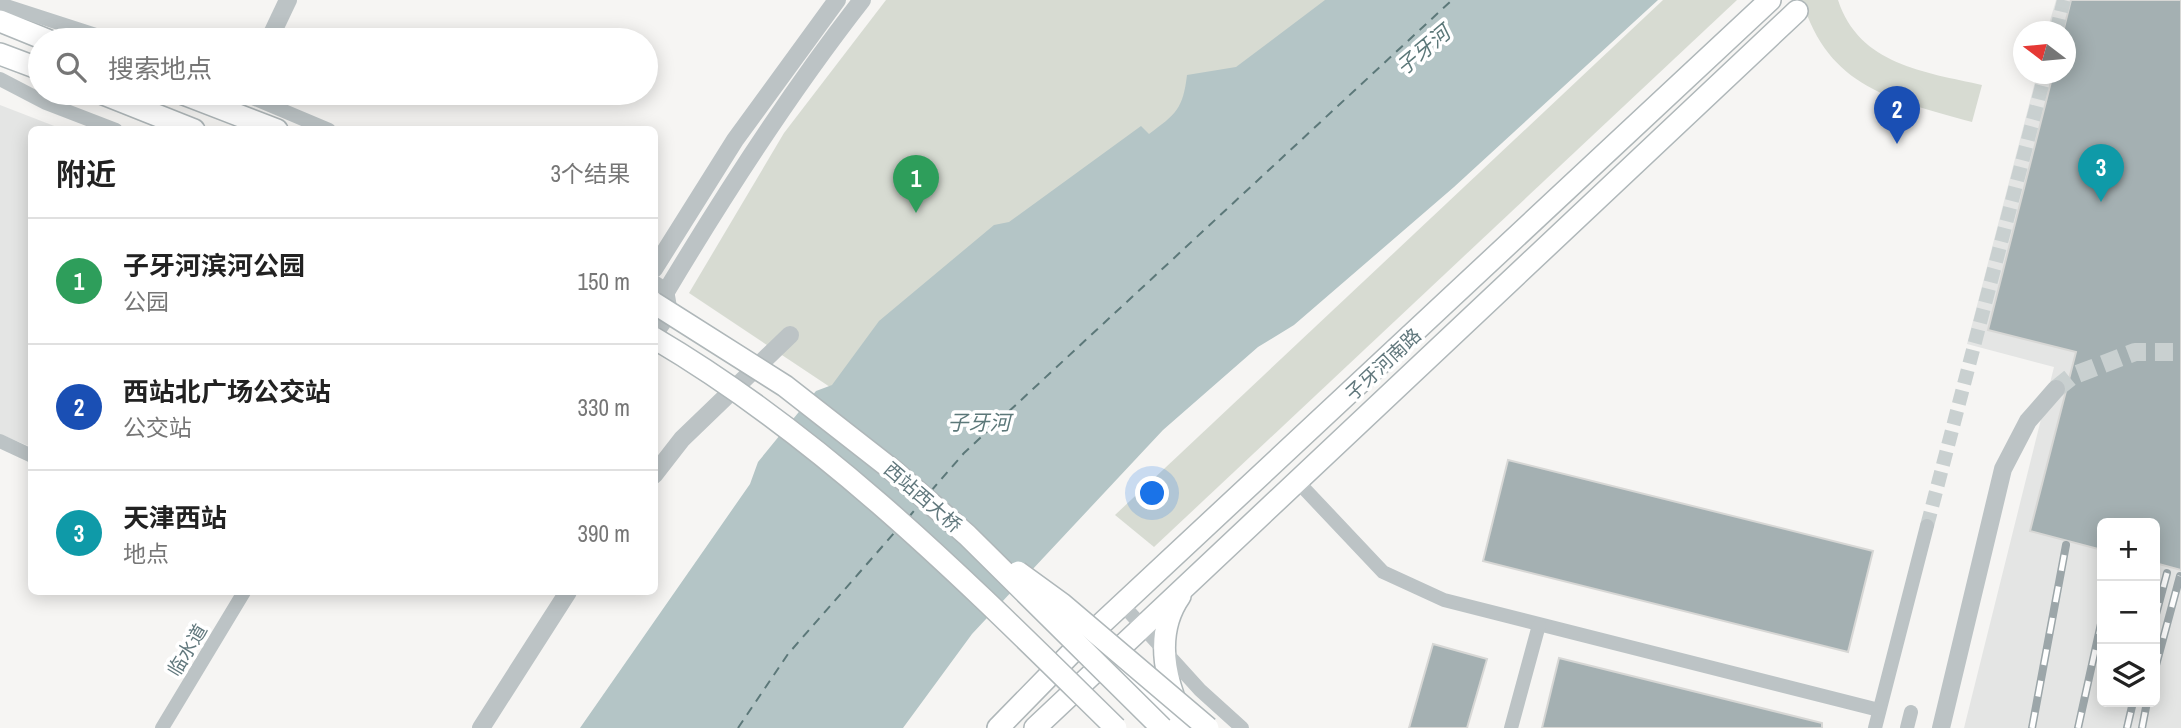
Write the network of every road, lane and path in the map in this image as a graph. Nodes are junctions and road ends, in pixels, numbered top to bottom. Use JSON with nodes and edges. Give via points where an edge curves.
{"nodes":[{"id":1,"x":288,"y":0,"type":"edge"},
{"id":2,"x":837,"y":0,"type":"edge"},
{"id":3,"x":862,"y":0,"type":"edge"},
{"id":4,"x":1770,"y":0,"type":"edge"},
{"id":5,"x":0,"y":4,"type":"edge"},
{"id":6,"x":1797,"y":11,"type":"dead end"},
{"id":7,"x":0,"y":21,"type":"edge"},
{"id":8,"x":74,"y":28,"type":"edge"},
{"id":9,"x":275,"y":28,"type":"edge"},
{"id":10,"x":28,"y":32,"type":"edge"},
{"id":11,"x":0,"y":54,"type":"edge"},
{"id":12,"x":28,"y":64,"type":"edge"},
{"id":13,"x":0,"y":79,"type":"edge"},
{"id":14,"x":28,"y":94,"type":"edge"},
{"id":15,"x":51,"y":105,"type":"edge"},
{"id":16,"x":131,"y":105,"type":"edge"},
{"id":17,"x":212,"y":105,"type":"edge"},
{"id":18,"x":272,"y":105,"type":"edge"},
{"id":19,"x":106,"y":126,"type":"edge"},
{"id":20,"x":184,"y":126,"type":"edge"},
{"id":21,"x":267,"y":126,"type":"edge"},
{"id":22,"x":320,"y":126,"type":"edge"},
{"id":23,"x":658,"y":263,"type":"edge"},
{"id":24,"x":659,"y":292,"type":"edge"},
{"id":25,"x":658,"y":332,"type":"edge"},
{"id":26,"x":790,"y":335,"type":"dead end"},
{"id":27,"x":658,"y":341,"type":"edge"},
{"id":28,"x":2056,"y":389,"type":"tunnel mouth"},
{"id":29,"x":0,"y":442,"type":"edge"},
{"id":30,"x":28,"y":454,"type":"edge"},
{"id":31,"x":658,"y":470,"type":"edge"},
{"id":32,"x":1298,"y":482,"type":"junction"},
{"id":33,"x":1927,"y":526,"type":"tunnel mouth"},
{"id":34,"x":967,"y":535,"type":"junction"},
{"id":35,"x":1194,"y":577,"type":"junction"},
{"id":36,"x":242,"y":595,"type":"edge"},
{"id":37,"x":566,"y":595,"type":"edge"},
{"id":38,"x":1122,"y":604,"type":"junction"},
{"id":39,"x":1141,"y":625,"type":"junction"},
{"id":40,"x":1539,"y":625,"type":"junction"},
{"id":41,"x":1078,"y":646,"type":"junction"},
{"id":42,"x":1165,"y":652,"type":"junction"},
{"id":43,"x":1106,"y":659,"type":"junction"},
{"id":44,"x":1020,"y":704,"type":"junction"},
{"id":45,"x":1879,"y":710,"type":"junction"},
{"id":46,"x":1911,"y":712,"type":"dead end"},
{"id":47,"x":1046,"y":724,"type":"edge"},
{"id":48,"x":162,"y":728,"type":"edge"},
{"id":49,"x":481,"y":728,"type":"edge"},
{"id":50,"x":998,"y":728,"type":"edge"},
{"id":51,"x":1116,"y":728,"type":"edge"},
{"id":52,"x":1162,"y":728,"type":"edge"},
{"id":53,"x":1187,"y":728,"type":"edge"},
{"id":54,"x":1208,"y":728,"type":"edge"},
{"id":55,"x":1242,"y":728,"type":"edge"},
{"id":56,"x":1511,"y":728,"type":"edge"},
{"id":57,"x":1875,"y":728,"type":"edge"},
{"id":58,"x":1907,"y":728,"type":"edge"},
{"id":59,"x":1941,"y":728,"type":"edge"}],
"edges":[{"from":1,"to":9,"type":"street"},
{"from":2,"to":23,"type":"street","via":[[735,140]]},
{"from":3,"to":24,"type":"street","via":[[822,51]]},
{"from":4,"to":38,"type":"main road","name":"子牙河南路"},
{"from":5,"to":8,"type":"street"},
{"from":6,"to":32,"type":"main road","name":"子牙河南路"},
{"from":7,"to":10,"type":"main road"},
{"from":11,"to":12,"type":"main road"},
{"from":13,"to":14,"type":"street"},
{"from":15,"to":19,"type":"street"},
{"from":16,"to":20,"type":"main road"},
{"from":17,"to":21,"type":"main road"},
{"from":18,"to":22,"type":"street"},
{"from":24,"to":25,"type":"street","via":[[671,313]]},
{"from":24,"to":34,"type":"main road","name":"西站西大桥","bridge":true,"via":[[895,472]]},
{"from":26,"to":31,"type":"street","via":[[682,439]]},
{"from":27,"to":51,"type":"main road","name":"西站西大桥","bridge":true,"via":[[847,477],[972,587]]},
{"from":28,"to":59,"type":"street","via":[[2028,421],[2003,469]]},
{"from":29,"to":30,"type":"street"},
{"from":32,"to":35,"type":"main road","name":"子牙河南路"},
{"from":32,"to":40,"type":"street","via":[[1383,572],[1444,600]]},
{"from":33,"to":45,"type":"street"},
{"from":34,"to":52,"type":"main road","name":"西站西大桥","bridge":true},
{"from":34,"to":54,"type":"main road","bridge":true,"via":[[1062,604]]},
{"from":35,"to":39,"type":"main road","name":"子牙河南路"},
{"from":35,"to":42,"type":"main road","via":[[1171,611]]},
{"from":36,"to":48,"type":"street","name":"临水道"},
{"from":37,"to":49,"type":"street"},
{"from":38,"to":39,"type":"street"},
{"from":38,"to":41,"type":"main road","name":"子牙河南路"},
{"from":39,"to":42,"type":"street"},
{"from":39,"to":43,"type":"main road","name":"子牙河南路"},
{"from":40,"to":45,"type":"street"},
{"from":40,"to":56,"type":"street"},
{"from":41,"to":43,"type":"main road"},
{"from":41,"to":44,"type":"main road","name":"子牙河南路"},
{"from":41,"to":47,"type":"main road","via":[[1058,676]]},
{"from":42,"to":53,"type":"main road","via":[[1171,688]]},
{"from":42,"to":55,"type":"street"},
{"from":43,"to":47,"type":"main road","name":"子牙河南路"},
{"from":43,"to":53,"type":"main road"},
{"from":44,"to":47,"type":"main road"},
{"from":44,"to":50,"type":"main road","name":"子牙河南路"},
{"from":45,"to":57,"type":"street"},
{"from":46,"to":58,"type":"street"}]}
